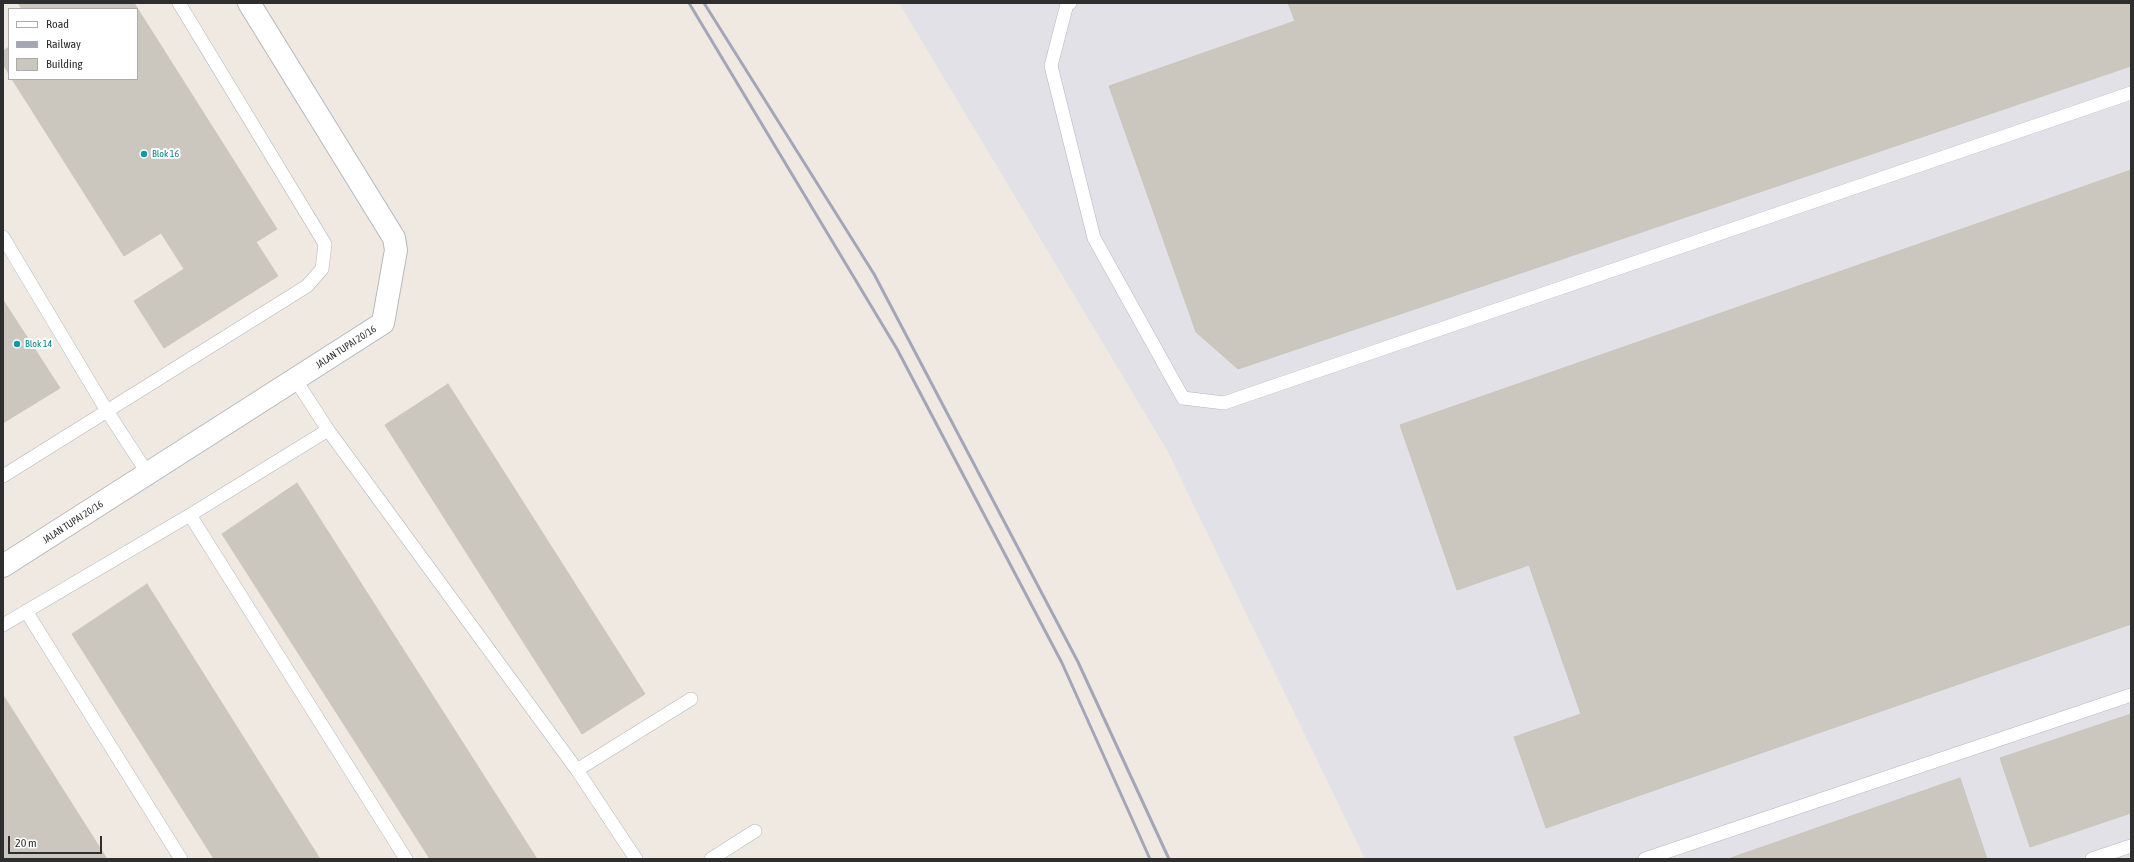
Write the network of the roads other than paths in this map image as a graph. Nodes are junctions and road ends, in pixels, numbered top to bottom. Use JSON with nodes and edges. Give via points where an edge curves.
{"nodes":[{"id":1,"x":179,"y":3,"type":"edge"},
{"id":2,"x":249,"y":3,"type":"edge"},
{"id":3,"x":1070,"y":3,"type":"edge"},
{"id":4,"x":2131,"y":93,"type":"edge"},
{"id":5,"x":3,"y":237,"type":"edge"},
{"id":6,"x":295,"y":379,"type":"junction"},
{"id":7,"x":107,"y":411,"type":"junction"},
{"id":8,"x":328,"y":430,"type":"junction"},
{"id":9,"x":148,"y":474,"type":"junction"},
{"id":10,"x":3,"y":476,"type":"edge"},
{"id":11,"x":190,"y":515,"type":"junction"},
{"id":12,"x":3,"y":566,"type":"edge"},
{"id":13,"x":26,"y":611,"type":"junction"},
{"id":14,"x":3,"y":625,"type":"edge"},
{"id":15,"x":2131,"y":695,"type":"edge"},
{"id":16,"x":691,"y":699,"type":"dead end"},
{"id":17,"x":578,"y":770,"type":"junction"},
{"id":18,"x":755,"y":831,"type":"dead end"},
{"id":19,"x":2131,"y":846,"type":"edge"},
{"id":20,"x":181,"y":859,"type":"edge"},
{"id":21,"x":406,"y":859,"type":"edge"},
{"id":22,"x":636,"y":859,"type":"edge"},
{"id":23,"x":711,"y":859,"type":"edge"},
{"id":24,"x":1645,"y":859,"type":"edge"},
{"id":25,"x":2092,"y":859,"type":"edge"}],
"edges":[{"from":1,"to":7,"type":"lane","via":[[325,244],[322,269],[308,286]]},
{"from":2,"to":6,"type":"street","name":"JALAN TUPAI 20/16","via":[[394,238],[396,250],[383,323]]},
{"from":3,"to":4,"type":"lane","via":[[1066,4],[1051,66],[1094,238],[1183,398],[1224,403]]},
{"from":5,"to":7,"type":"lane"},
{"from":6,"to":8,"type":"lane"},
{"from":6,"to":9,"type":"street","name":"JALAN TUPAI 20/16"},
{"from":7,"to":9,"type":"lane"},
{"from":7,"to":10,"type":"lane"},
{"from":8,"to":11,"type":"lane"},
{"from":8,"to":17,"type":"lane"},
{"from":9,"to":12,"type":"street","name":"JALAN TUPAI 20/16"},
{"from":11,"to":13,"type":"lane"},
{"from":11,"to":21,"type":"lane"},
{"from":13,"to":14,"type":"lane"},
{"from":13,"to":20,"type":"lane"},
{"from":15,"to":24,"type":"lane"},
{"from":16,"to":17,"type":"lane"},
{"from":17,"to":22,"type":"lane"},
{"from":18,"to":23,"type":"lane"},
{"from":19,"to":25,"type":"lane"}]}
